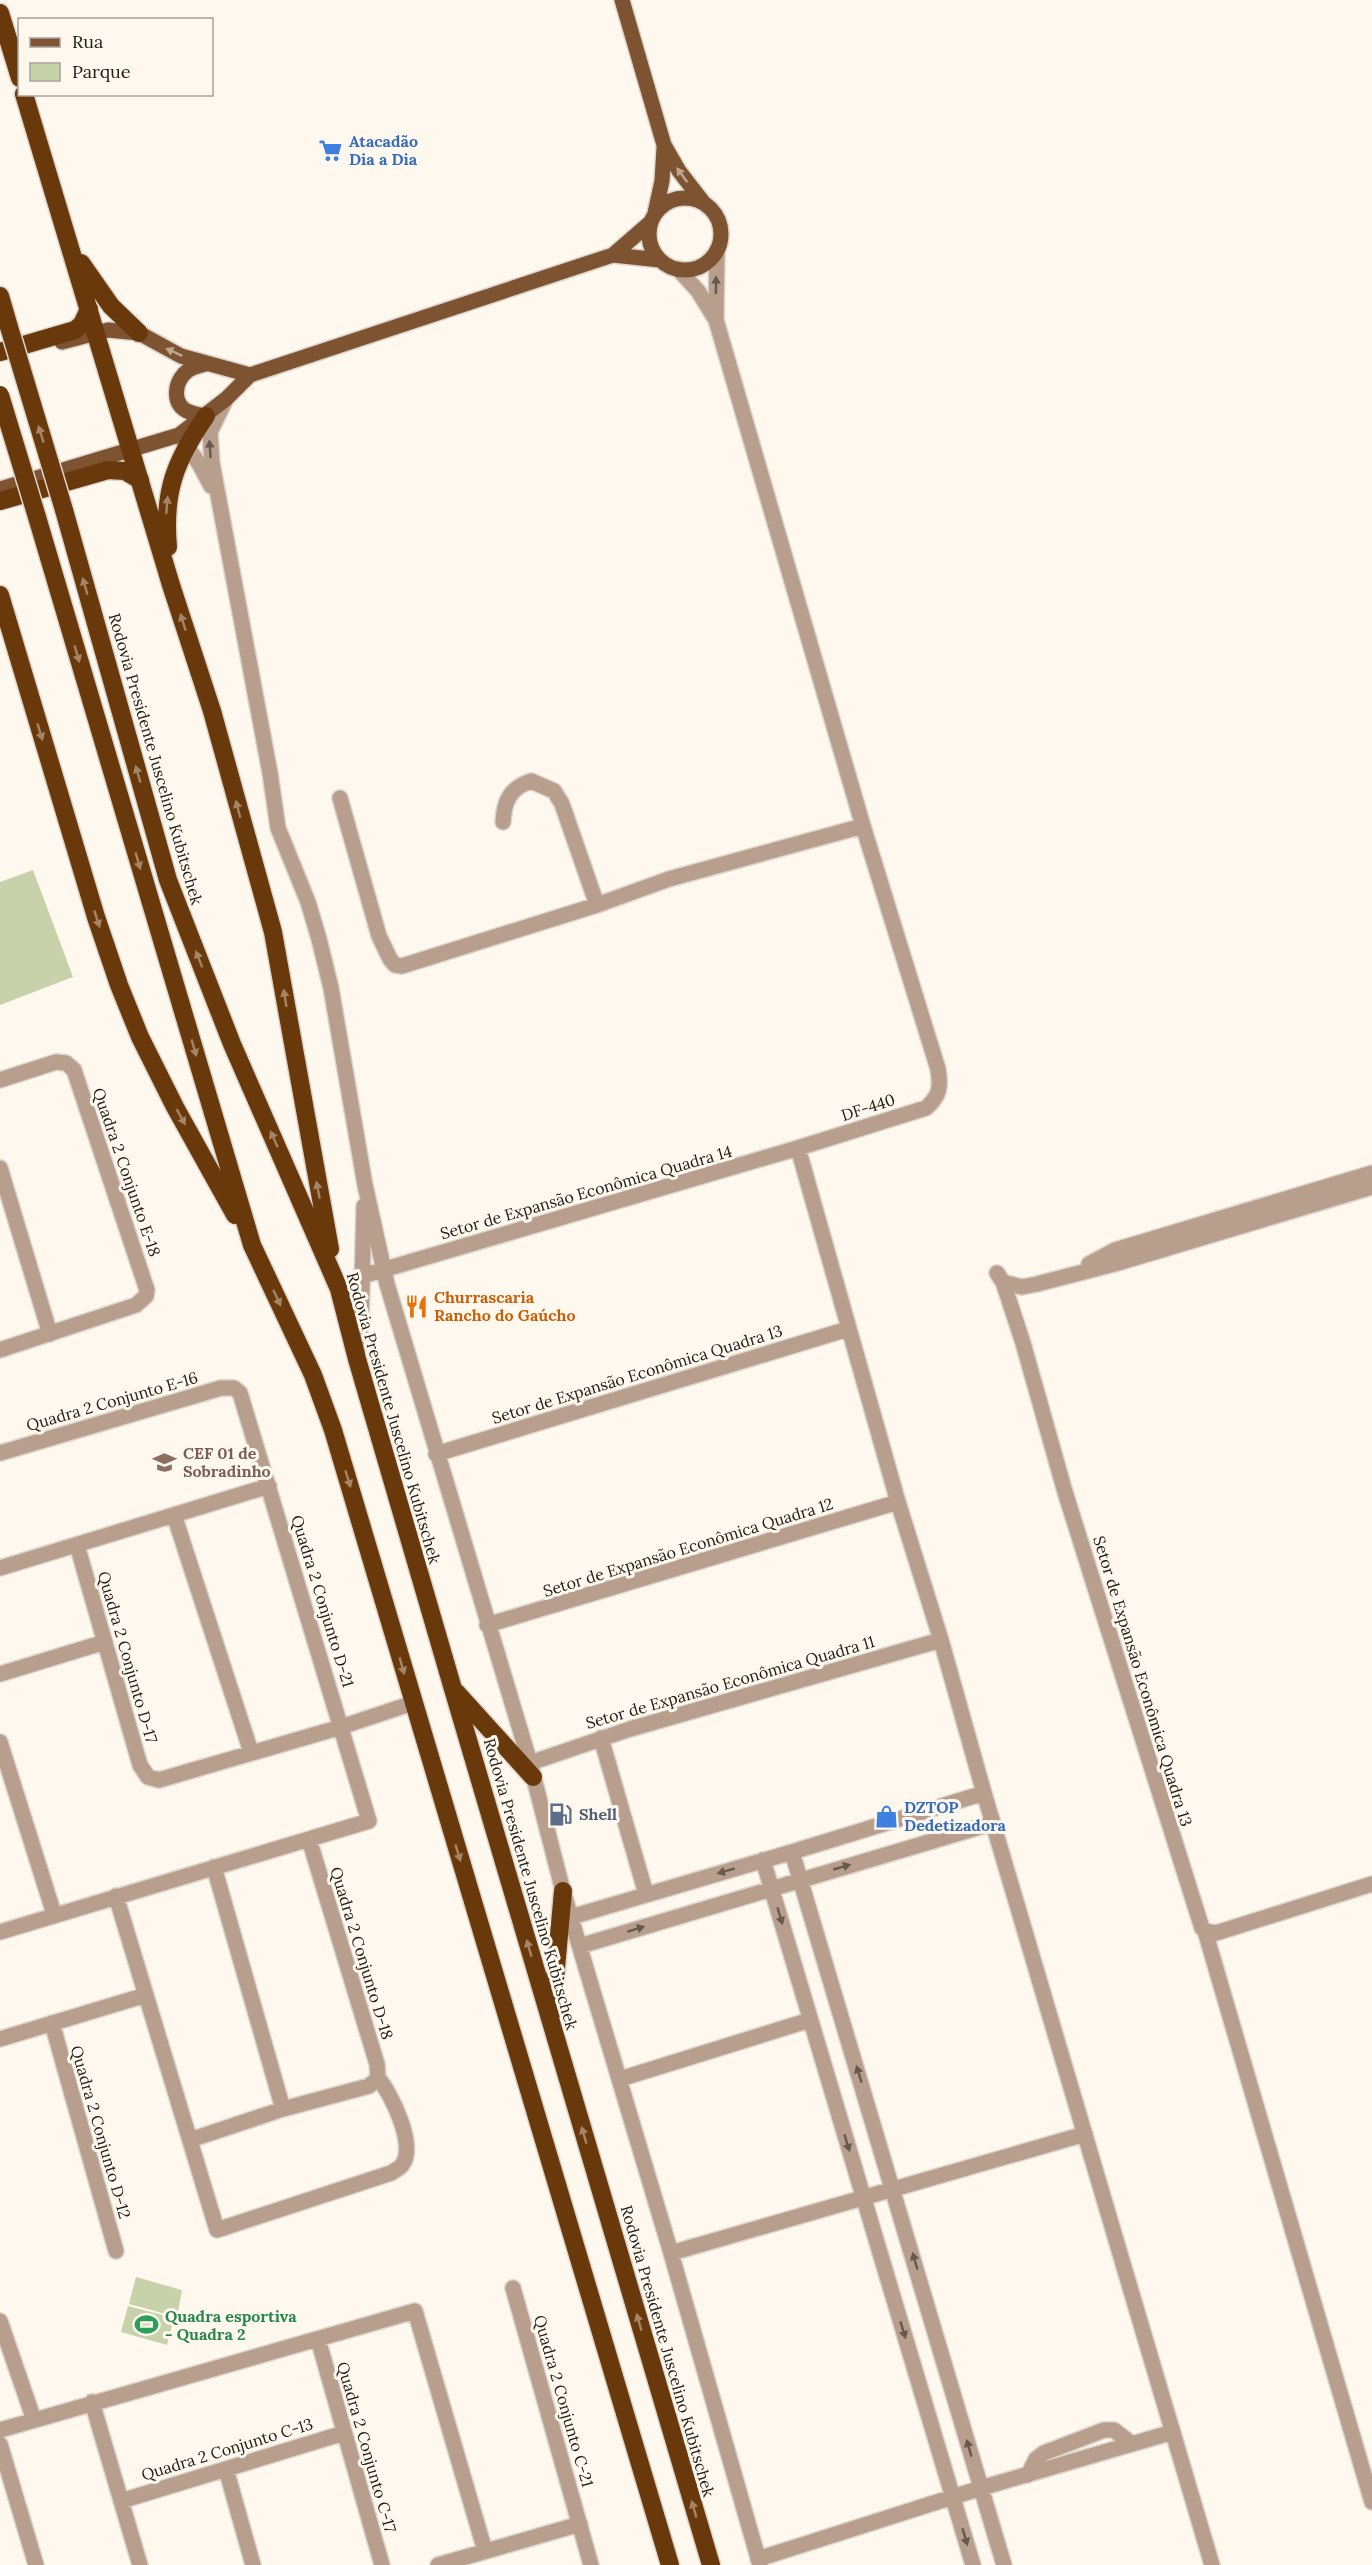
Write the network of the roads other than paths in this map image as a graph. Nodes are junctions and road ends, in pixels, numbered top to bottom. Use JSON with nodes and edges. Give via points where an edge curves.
{"nodes":[{"id":1,"x":622,"y":0,"type":"edge"},
{"id":2,"x":0,"y":13,"type":"edge"},
{"id":3,"x":18,"y":72,"type":"edge"},
{"id":4,"x":25,"y":96,"type":"edge"},
{"id":5,"x":664,"y":145,"type":"junction"},
{"id":6,"x":704,"y":202,"type":"junction"},
{"id":7,"x":653,"y":218,"type":"junction"},
{"id":8,"x":69,"y":244,"type":"junction"},
{"id":9,"x":717,"y":249,"type":"junction"},
{"id":10,"x":613,"y":255,"type":"junction"},
{"id":11,"x":660,"y":260,"type":"junction"},
{"id":12,"x":678,"y":269,"type":"junction"},
{"id":13,"x":0,"y":296,"type":"edge"},
{"id":14,"x":88,"y":309,"type":"junction"},
{"id":15,"x":716,"y":320,"type":"junction"},
{"id":16,"x":96,"y":332,"type":"junction"},
{"id":17,"x":139,"y":333,"type":"junction"},
{"id":18,"x":74,"y":339,"type":"junction"},
{"id":19,"x":0,"y":352,"type":"edge"},
{"id":20,"x":102,"y":353,"type":"junction"},
{"id":21,"x":0,"y":361,"type":"edge"},
{"id":22,"x":206,"y":364,"type":"junction"},
{"id":23,"x":249,"y":375,"type":"junction"},
{"id":24,"x":0,"y":395,"type":"edge"},
{"id":25,"x":226,"y":399,"type":"junction"},
{"id":26,"x":206,"y":416,"type":"junction"},
{"id":27,"x":183,"y":440,"type":"junction"},
{"id":28,"x":130,"y":450,"type":"junction"},
{"id":29,"x":140,"y":480,"type":"junction"},
{"id":30,"x":0,"y":489,"type":"edge"},
{"id":31,"x":0,"y":501,"type":"edge"},
{"id":32,"x":219,"y":502,"type":"junction"},
{"id":33,"x":171,"y":585,"type":"junction"},
{"id":34,"x":0,"y":595,"type":"edge"},
{"id":35,"x":0,"y":627,"type":"edge"},
{"id":36,"x":29,"y":696,"type":"junction"},
{"id":37,"x":340,"y":798,"type":"dead end"},
{"id":38,"x":503,"y":822,"type":"dead end"},
{"id":39,"x":863,"y":826,"type":"junction"},
{"id":40,"x":597,"y":905,"type":"junction"},
{"id":41,"x":0,"y":1080,"type":"edge"},
{"id":42,"x":798,"y":1148,"type":"junction"},
{"id":43,"x":0,"y":1168,"type":"edge"},
{"id":44,"x":1372,"y":1173,"type":"edge"},
{"id":45,"x":365,"y":1185,"type":"junction"},
{"id":46,"x":1372,"y":1187,"type":"edge"},
{"id":47,"x":252,"y":1245,"type":"junction"},
{"id":48,"x":384,"y":1270,"type":"junction"},
{"id":49,"x":1073,"y":1273,"type":"junction"},
{"id":50,"x":362,"y":1276,"type":"junction"},
{"id":51,"x":339,"y":1289,"type":"junction"},
{"id":52,"x":848,"y":1329,"type":"junction"},
{"id":53,"x":50,"y":1334,"type":"junction"},
{"id":54,"x":0,"y":1350,"type":"edge"},
{"id":55,"x":357,"y":1359,"type":"junction"},
{"id":56,"x":234,"y":1388,"type":"joint"},
{"id":57,"x":0,"y":1453,"type":"edge"},
{"id":58,"x":436,"y":1454,"type":"junction"},
{"id":59,"x":269,"y":1486,"type":"junction"},
{"id":60,"x":898,"y":1502,"type":"junction"},
{"id":61,"x":174,"y":1515,"type":"junction"},
{"id":62,"x":77,"y":1545,"type":"junction"},
{"id":63,"x":0,"y":1568,"type":"edge"},
{"id":64,"x":487,"y":1625,"type":"junction"},
{"id":65,"x":941,"y":1640,"type":"junction"},
{"id":66,"x":105,"y":1642,"type":"junction"},
{"id":67,"x":0,"y":1674,"type":"edge"},
{"id":68,"x":453,"y":1689,"type":"junction"},
{"id":69,"x":413,"y":1703,"type":"junction"},
{"id":70,"x":341,"y":1727,"type":"junction"},
{"id":71,"x":601,"y":1738,"type":"junction"},
{"id":72,"x":0,"y":1742,"type":"edge"},
{"id":73,"x":251,"y":1752,"type":"junction"},
{"id":74,"x":532,"y":1770,"type":"junction"},
{"id":75,"x":984,"y":1793,"type":"junction"},
{"id":76,"x":993,"y":1822,"type":"junction"},
{"id":77,"x":309,"y":1839,"type":"junction"},
{"id":78,"x":792,"y":1852,"type":"junction"},
{"id":79,"x":763,"y":1860,"type":"junction"},
{"id":80,"x":214,"y":1867,"type":"junction"},
{"id":81,"x":800,"y":1879,"type":"junction"},
{"id":82,"x":1372,"y":1884,"type":"edge"},
{"id":83,"x":771,"y":1888,"type":"junction"},
{"id":84,"x":563,"y":1891,"type":"junction"},
{"id":85,"x":646,"y":1894,"type":"junction"},
{"id":86,"x":116,"y":1896,"type":"junction"},
{"id":87,"x":54,"y":1914,"type":"junction"},
{"id":88,"x":571,"y":1917,"type":"junction"},
{"id":89,"x":1205,"y":1931,"type":"junction"},
{"id":90,"x":0,"y":1932,"type":"edge"},
{"id":91,"x":580,"y":1946,"type":"junction"},
{"id":92,"x":146,"y":1995,"type":"junction"},
{"id":93,"x":810,"y":2020,"type":"junction"},
{"id":94,"x":52,"y":2023,"type":"junction"},
{"id":95,"x":551,"y":2023,"type":"junction"},
{"id":96,"x":0,"y":2039,"type":"edge"},
{"id":97,"x":378,"y":2078,"type":"junction"},
{"id":98,"x":620,"y":2079,"type":"junction"},
{"id":99,"x":283,"y":2109,"type":"junction"},
{"id":100,"x":1085,"y":2134,"type":"junction"},
{"id":101,"x":190,"y":2140,"type":"junction"},
{"id":102,"x":893,"y":2189,"type":"junction"},
{"id":103,"x":863,"y":2198,"type":"junction"},
{"id":104,"x":116,"y":2251,"type":"dead end"},
{"id":105,"x":671,"y":2253,"type":"junction"},
{"id":106,"x":513,"y":2288,"type":"dead end"},
{"id":107,"x":0,"y":2321,"type":"edge"},
{"id":108,"x":318,"y":2339,"type":"junction"},
{"id":109,"x":92,"y":2402,"type":"junction"},
{"id":110,"x":34,"y":2420,"type":"junction"},
{"id":111,"x":0,"y":2430,"type":"edge"},
{"id":112,"x":1173,"y":2432,"type":"junction"},
{"id":113,"x":344,"y":2433,"type":"junction"},
{"id":114,"x":0,"y":2444,"type":"edge"},
{"id":115,"x":1131,"y":2444,"type":"junction"},
{"id":116,"x":226,"y":2469,"type":"junction"},
{"id":117,"x":1028,"y":2475,"type":"junction"},
{"id":118,"x":981,"y":2488,"type":"junction"},
{"id":119,"x":953,"y":2497,"type":"junction"},
{"id":120,"x":121,"y":2501,"type":"junction"},
{"id":121,"x":1372,"y":2502,"type":"edge"},
{"id":122,"x":580,"y":2524,"type":"junction"},
{"id":123,"x":484,"y":2552,"type":"junction"},
{"id":124,"x":759,"y":2562,"type":"edge"},
{"id":125,"x":36,"y":2565,"type":"edge"},
{"id":126,"x":140,"y":2565,"type":"edge"},
{"id":127,"x":253,"y":2565,"type":"edge"},
{"id":128,"x":382,"y":2565,"type":"edge"},
{"id":129,"x":438,"y":2565,"type":"edge"},
{"id":130,"x":591,"y":2565,"type":"edge"},
{"id":131,"x":670,"y":2565,"type":"edge"},
{"id":132,"x":711,"y":2565,"type":"edge"},
{"id":133,"x":973,"y":2565,"type":"edge"},
{"id":134,"x":1004,"y":2565,"type":"edge"},
{"id":135,"x":1212,"y":2565,"type":"edge"}],
"edges":[{"from":1,"to":5,"type":"main road"},
{"from":2,"to":3,"type":"highway"},
{"from":4,"to":8,"type":"highway"},
{"from":6,"to":5,"type":"main road","one_way":true},
{"from":5,"to":7,"type":"main road","via":[[662,181]]},
{"from":6,"to":7,"type":"main road","via":[[678,198],[661,206]]},
{"from":6,"to":9,"type":"main road","via":[[719,223],[721,237]]},
{"from":7,"to":10,"type":"main road"},
{"from":7,"to":11,"type":"main road","via":[[650,242]]},
{"from":8,"to":14,"type":"highway"},
{"from":8,"to":17,"type":"highway","via":[[111,306]]},
{"from":9,"to":12,"type":"main road","via":[[698,267]]},
{"from":15,"to":9,"type":"street","one_way":true},
{"from":10,"to":11,"type":"main road"},
{"from":10,"to":23,"type":"main road"},
{"from":11,"to":12,"type":"main road"},
{"from":12,"to":15,"type":"street"},
{"from":51,"to":13,"type":"highway","name":"Rodovia Presidente Juscelino Kubitschek","one_way":true,"bridge":true,"via":[[232,1044],[168,880]]},
{"from":14,"to":16,"type":"highway"},
{"from":14,"to":19,"type":"highway","via":[[75,330]]},
{"from":15,"to":39,"type":"street"},
{"from":16,"to":17,"type":"main road"},
{"from":16,"to":18,"type":"main road"},
{"from":16,"to":20,"type":"highway"},
{"from":22,"to":17,"type":"main road","one_way":true,"via":[[181,356]]},
{"from":18,"to":20,"type":"highway"},
{"from":18,"to":21,"type":"main road"},
{"from":20,"to":28,"type":"highway"},
{"from":22,"to":23,"type":"main road"},
{"from":22,"to":26,"type":"main road","via":[[184,374],[176,393],[178,403],[186,411]]},
{"from":23,"to":25,"type":"main road"},
{"from":24,"to":47,"type":"highway","one_way":true,"bridge":true},
{"from":25,"to":26,"type":"main road"},
{"from":32,"to":25,"type":"street","one_way":true,"via":[[209,444],[213,423]]},
{"from":26,"to":27,"type":"highway"},
{"from":27,"to":28,"type":"main road"},
{"from":27,"to":32,"type":"street"},
{"from":33,"to":27,"type":"highway","one_way":true,"via":[[167,500]]},
{"from":28,"to":29,"type":"highway"},
{"from":28,"to":30,"type":"main road"},
{"from":29,"to":31,"type":"highway","via":[[125,471],[108,471]]},
{"from":29,"to":33,"type":"highway"},
{"from":32,"to":45,"type":"street","via":[[278,828],[308,902],[331,988]]},
{"from":51,"to":33,"type":"highway","one_way":true,"via":[[273,932],[212,711]]},
{"from":34,"to":36,"type":"highway"},
{"from":35,"to":36,"type":"highway"},
{"from":36,"to":47,"type":"highway","one_way":true,"via":[[96,917],[136,1026],[175,1107]]},
{"from":37,"to":40,"type":"street","via":[[379,936],[395,965],[411,965]]},
{"from":38,"to":40,"type":"street","via":[[504,806],[510,793],[520,785],[531,782],[554,791]]},
{"from":39,"to":40,"type":"street","via":[[669,879]]},
{"from":39,"to":42,"type":"street","name":"DF-440","via":[[938,1069],[940,1089],[938,1097],[926,1108]]},
{"from":41,"to":53,"type":"street","name":"Quadra 2 Conjunto E-18","via":[[56,1062],[66,1063],[74,1070],[146,1283],[146,1296],[136,1305]]},
{"from":42,"to":48,"type":"street","name":"Setor de Expansão Econômica Quadra 14"},
{"from":42,"to":52,"type":"street"},
{"from":43,"to":53,"type":"street"},
{"from":44,"to":49,"type":"street","via":[[1115,1250]]},
{"from":45,"to":48,"type":"street"},
{"from":45,"to":50,"type":"street"},
{"from":46,"to":49,"type":"street"},
{"from":47,"to":69,"type":"highway","one_way":true,"via":[[313,1375],[333,1430]]},
{"from":48,"to":50,"type":"street","name":"Setor de Expansão Econômica Quadra 14"},
{"from":48,"to":58,"type":"street"},
{"from":49,"to":89,"type":"street","name":"Setor de Expansão Econômica Quadra 13","via":[[1022,1287],[1000,1277],[1119,1667]]},
{"from":50,"to":55,"type":"street"},
{"from":51,"to":55,"type":"highway","name":"Rodovia Presidente Juscelino Kubitschek"},
{"from":52,"to":58,"type":"street","name":"Setor de Expansão Econômica Quadra 13"},
{"from":52,"to":60,"type":"street"},
{"from":53,"to":54,"type":"street"},
{"from":55,"to":68,"type":"highway","name":"Rodovia Presidente Juscelino Kubitschek"},
{"from":56,"to":57,"type":"street","name":"Quadra 2 Conjunto E-16","via":[[221,1388]]},
{"from":56,"to":59,"type":"street","name":"Quadra 2 Conjunto D-21","via":[[244,1401]]},
{"from":58,"to":64,"type":"street"},
{"from":59,"to":61,"type":"street"},
{"from":59,"to":70,"type":"street","name":"Quadra 2 Conjunto D-21"},
{"from":60,"to":64,"type":"street","name":"Setor de Expansão Econômica Quadra 12"},
{"from":60,"to":65,"type":"street"},
{"from":61,"to":62,"type":"street"},
{"from":61,"to":73,"type":"street"},
{"from":62,"to":63,"type":"street"},
{"from":62,"to":66,"type":"street","name":"Quadra 2 Conjunto D-17"},
{"from":64,"to":74,"type":"street"},
{"from":65,"to":71,"type":"street","name":"Setor de Expansão Econômica Quadra 11"},
{"from":65,"to":75,"type":"street"},
{"from":66,"to":67,"type":"street"},
{"from":66,"to":73,"type":"street","name":"Quadra 2 Conjunto D-17","via":[[140,1766],[148,1777],[159,1780]]},
{"from":68,"to":74,"type":"highway"},
{"from":95,"to":68,"type":"highway","name":"Rodovia Presidente Juscelino Kubitschek","one_way":true},
{"from":69,"to":70,"type":"street"},
{"from":69,"to":131,"type":"highway","one_way":true},
{"from":70,"to":73,"type":"street"},
{"from":70,"to":77,"type":"street","name":"Quadra 2 Conjunto D-21","via":[[369,1821]]},
{"from":71,"to":74,"type":"street","name":"Setor de Expansão Econômica Quadra 11"},
{"from":71,"to":85,"type":"street"},
{"from":72,"to":87,"type":"street"},
{"from":74,"to":84,"type":"street"},
{"from":75,"to":76,"type":"street"},
{"from":75,"to":78,"type":"street"},
{"from":81,"to":76,"type":"street","one_way":true},
{"from":76,"to":100,"type":"street"},
{"from":77,"to":80,"type":"street"},
{"from":77,"to":97,"type":"street","name":"Quadra 2 Conjunto D-18"},
{"from":78,"to":79,"type":"street"},
{"from":78,"to":81,"type":"street"},
{"from":79,"to":83,"type":"street"},
{"from":79,"to":85,"type":"street","one_way":true},
{"from":80,"to":86,"type":"street"},
{"from":80,"to":99,"type":"street"},
{"from":81,"to":83,"type":"street"},
{"from":102,"to":81,"type":"street","one_way":true},
{"from":82,"to":89,"type":"street","via":[[1216,1933]]},
{"from":91,"to":83,"type":"street","one_way":true},
{"from":83,"to":93,"type":"street","one_way":true},
{"from":84,"to":88,"type":"street"},
{"from":84,"to":95,"type":"highway"},
{"from":85,"to":88,"type":"street"},
{"from":86,"to":87,"type":"street"},
{"from":86,"to":92,"type":"street"},
{"from":87,"to":90,"type":"street"},
{"from":88,"to":91,"type":"street"},
{"from":89,"to":121,"type":"street","name":"Setor de Expansão Econômica Quadra 13"},
{"from":91,"to":98,"type":"street"},
{"from":92,"to":94,"type":"street"},
{"from":92,"to":101,"type":"street"},
{"from":93,"to":98,"type":"street"},
{"from":93,"to":103,"type":"street","one_way":true},
{"from":94,"to":96,"type":"street"},
{"from":94,"to":104,"type":"street","name":"Quadra 2 Conjunto D-12"},
{"from":132,"to":95,"type":"highway","name":"Rodovia Presidente Juscelino Kubitschek","one_way":true},
{"from":97,"to":99,"type":"street","via":[[369,2086]]},
{"from":97,"to":101,"type":"street","name":"Quadra 2 Conjunto D-18","via":[[387,2089],[407,2152],[403,2164],[391,2173],[217,2230]]},
{"from":98,"to":105,"type":"street"},
{"from":99,"to":101,"type":"street"},
{"from":100,"to":102,"type":"street"},
{"from":100,"to":112,"type":"street"},
{"from":102,"to":103,"type":"street"},
{"from":118,"to":102,"type":"street","one_way":true},
{"from":103,"to":105,"type":"street"},
{"from":103,"to":119,"type":"street","one_way":true},
{"from":105,"to":124,"type":"street"},
{"from":106,"to":122,"type":"street","name":"Quadra 2 Conjunto C-21"},
{"from":107,"to":110,"type":"street"},
{"from":108,"to":109,"type":"street"},
{"from":108,"to":113,"type":"street","name":"Quadra 2 Conjunto C-17"},
{"from":108,"to":123,"type":"street","via":[[415,2311]]},
{"from":109,"to":110,"type":"street"},
{"from":109,"to":120,"type":"street"},
{"from":110,"to":111,"type":"street"},
{"from":112,"to":115,"type":"street"},
{"from":112,"to":135,"type":"street"},
{"from":113,"to":116,"type":"street","name":"Quadra 2 Conjunto C-13"},
{"from":113,"to":128,"type":"street","name":"Quadra 2 Conjunto C-17"},
{"from":114,"to":125,"type":"street"},
{"from":115,"to":117,"type":"street"},
{"from":115,"to":117,"type":"street","via":[[1114,2430],[1104,2430],[1044,2453]]},
{"from":116,"to":120,"type":"street","name":"Quadra 2 Conjunto C-13"},
{"from":116,"to":127,"type":"street"},
{"from":117,"to":118,"type":"street"},
{"from":118,"to":119,"type":"street"},
{"from":118,"to":134,"type":"street"},
{"from":119,"to":124,"type":"street"},
{"from":119,"to":133,"type":"street","one_way":true},
{"from":120,"to":126,"type":"street"},
{"from":122,"to":123,"type":"street"},
{"from":122,"to":130,"type":"street","name":"Quadra 2 Conjunto C-21"},
{"from":123,"to":129,"type":"street"}]}
